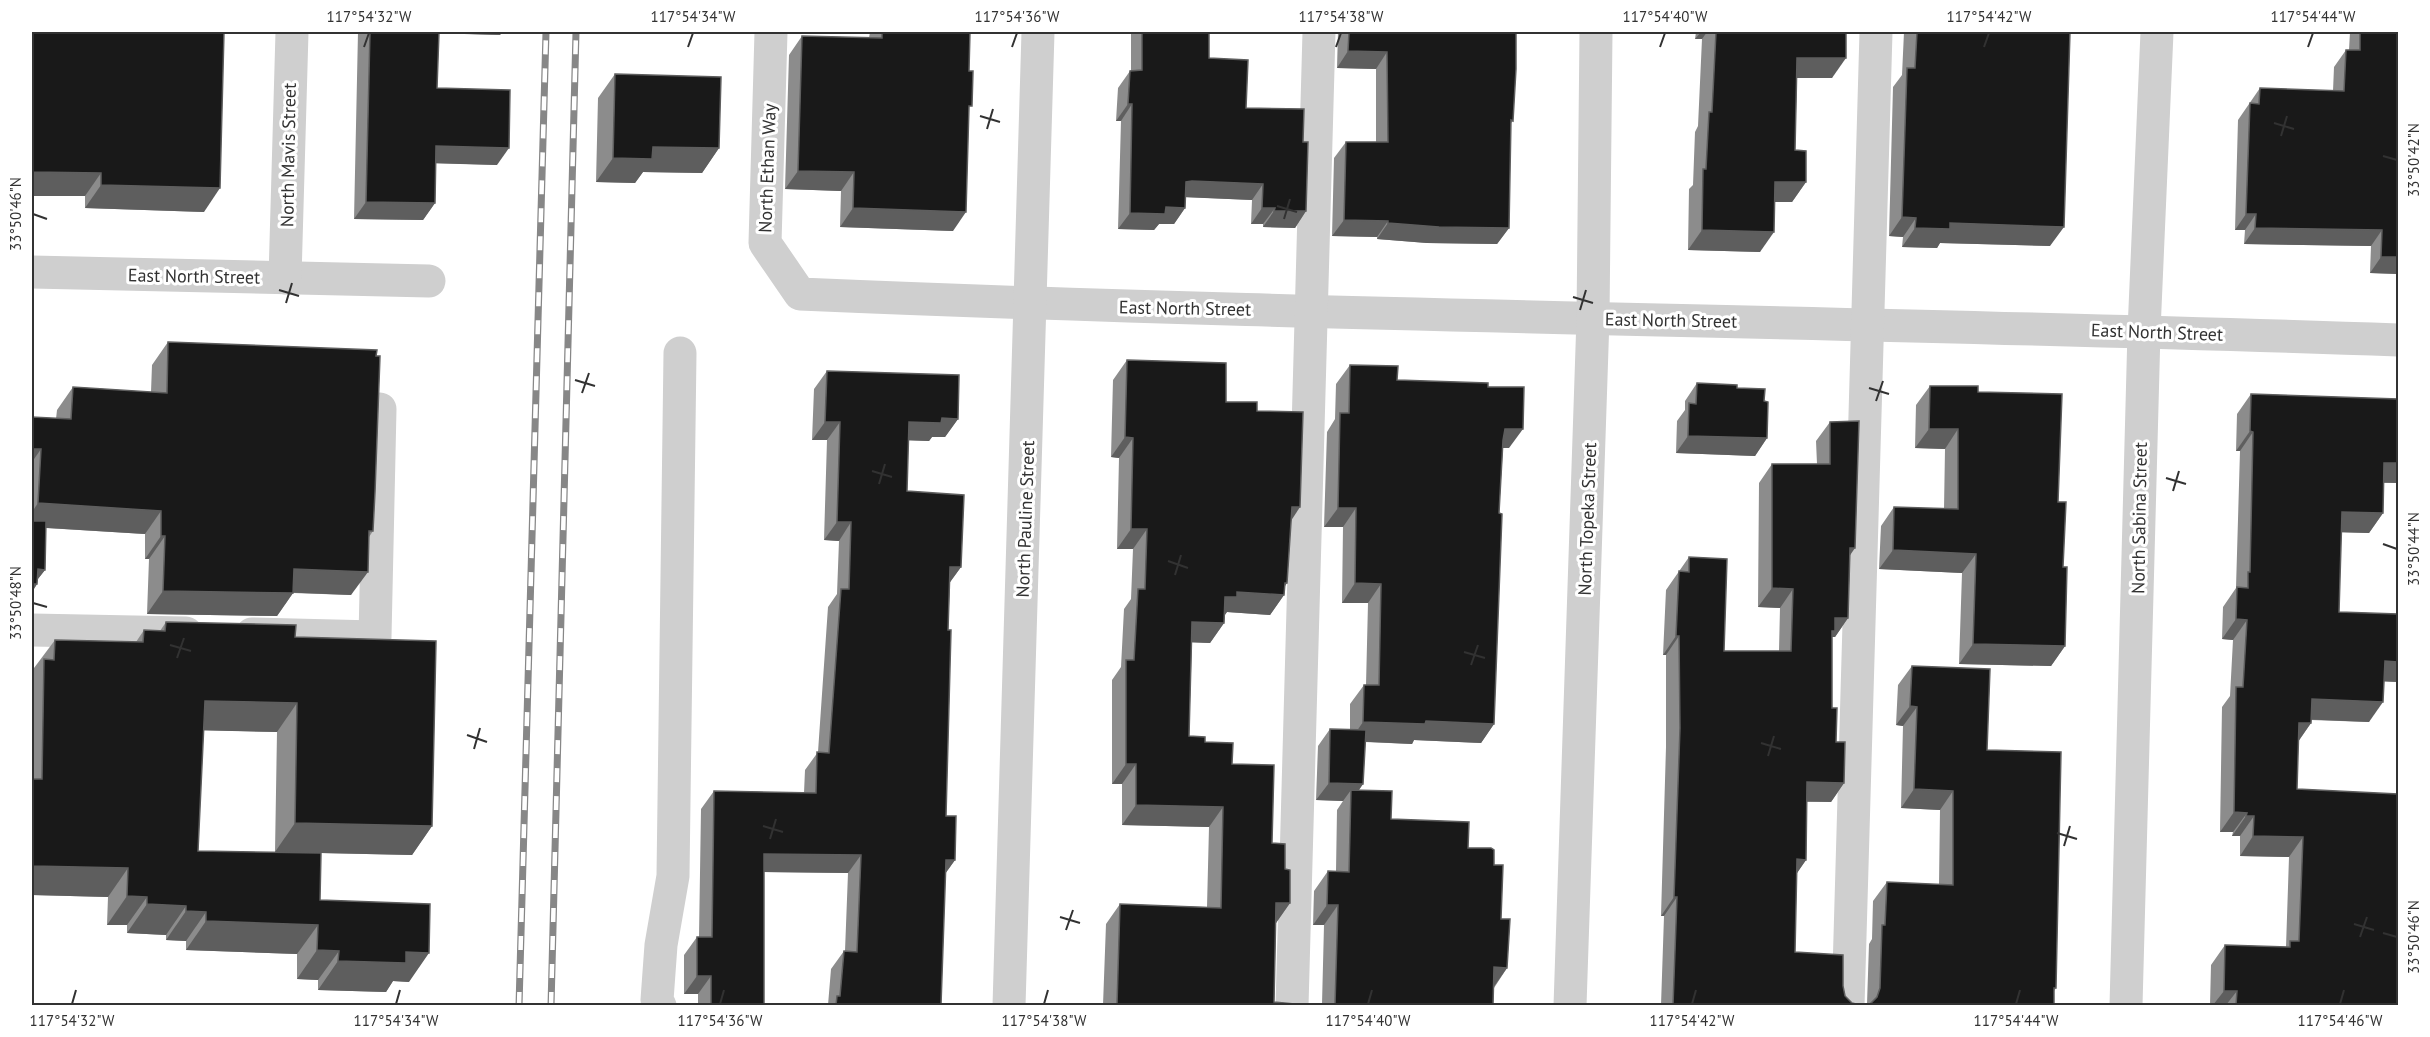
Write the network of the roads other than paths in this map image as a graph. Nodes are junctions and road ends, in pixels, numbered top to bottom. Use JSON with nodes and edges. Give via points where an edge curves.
{"nodes":[{"id":1,"x":292,"y":32,"type":"edge"},
{"id":2,"x":771,"y":32,"type":"edge"},
{"id":3,"x":1038,"y":32,"type":"edge"},
{"id":4,"x":1319,"y":32,"type":"edge"},
{"id":5,"x":1596,"y":32,"type":"edge"},
{"id":6,"x":1876,"y":32,"type":"edge"},
{"id":7,"x":2157,"y":32,"type":"edge"},
{"id":8,"x":32,"y":272,"type":"edge"},
{"id":9,"x":285,"y":278,"type":"junction"},
{"id":10,"x":429,"y":281,"type":"dead end"},
{"id":11,"x":800,"y":294,"type":"joint"},
{"id":12,"x":1032,"y":304,"type":"junction"},
{"id":13,"x":1311,"y":310,"type":"junction"},
{"id":14,"x":1593,"y":318,"type":"junction"},
{"id":15,"x":1868,"y":325,"type":"junction"},
{"id":16,"x":2144,"y":331,"type":"junction"},
{"id":17,"x":2398,"y":340,"type":"edge"},
{"id":18,"x":680,"y":353,"type":"dead end"},
{"id":19,"x":380,"y":409,"type":"edge"},
{"id":20,"x":32,"y":630,"type":"edge"},
{"id":21,"x":660,"y":1005,"type":"edge"},
{"id":22,"x":1010,"y":1005,"type":"edge"},
{"id":23,"x":1292,"y":1005,"type":"edge"},
{"id":24,"x":1570,"y":1005,"type":"edge"},
{"id":25,"x":1848,"y":1005,"type":"edge"},
{"id":26,"x":2127,"y":1005,"type":"edge"}],
"edges":[{"from":1,"to":9,"type":"street","name":"North Mavis Street"},
{"from":2,"to":11,"type":"street","name":"North Ethan Way","via":[[765,243]]},
{"from":3,"to":12,"type":"street","name":"North Pauline Street"},
{"from":4,"to":13,"type":"street"},
{"from":5,"to":14,"type":"street","name":"North Topeka Street"},
{"from":6,"to":15,"type":"street"},
{"from":7,"to":16,"type":"street","name":"North Sabina Street"},
{"from":8,"to":9,"type":"street","name":"East North Street"},
{"from":9,"to":10,"type":"street","name":"East North Street"},
{"from":11,"to":12,"type":"street","name":"East North Street"},
{"from":12,"to":13,"type":"street","name":"East North Street"},
{"from":12,"to":22,"type":"street","name":"North Pauline Street"},
{"from":13,"to":14,"type":"street","name":"East North Street"},
{"from":13,"to":23,"type":"street"},
{"from":14,"to":15,"type":"street","name":"East North Street"},
{"from":14,"to":24,"type":"street","name":"North Topeka Street"},
{"from":15,"to":16,"type":"street","name":"East North Street"},
{"from":15,"to":25,"type":"street"},
{"from":16,"to":17,"type":"street","name":"East North Street"},
{"from":16,"to":26,"type":"street","name":"North Sabina Street"},
{"from":18,"to":21,"type":"street","via":[[673,876],[662,945],[657,1000]]},
{"from":19,"to":20,"type":"street","via":[[375,637]]}]}
